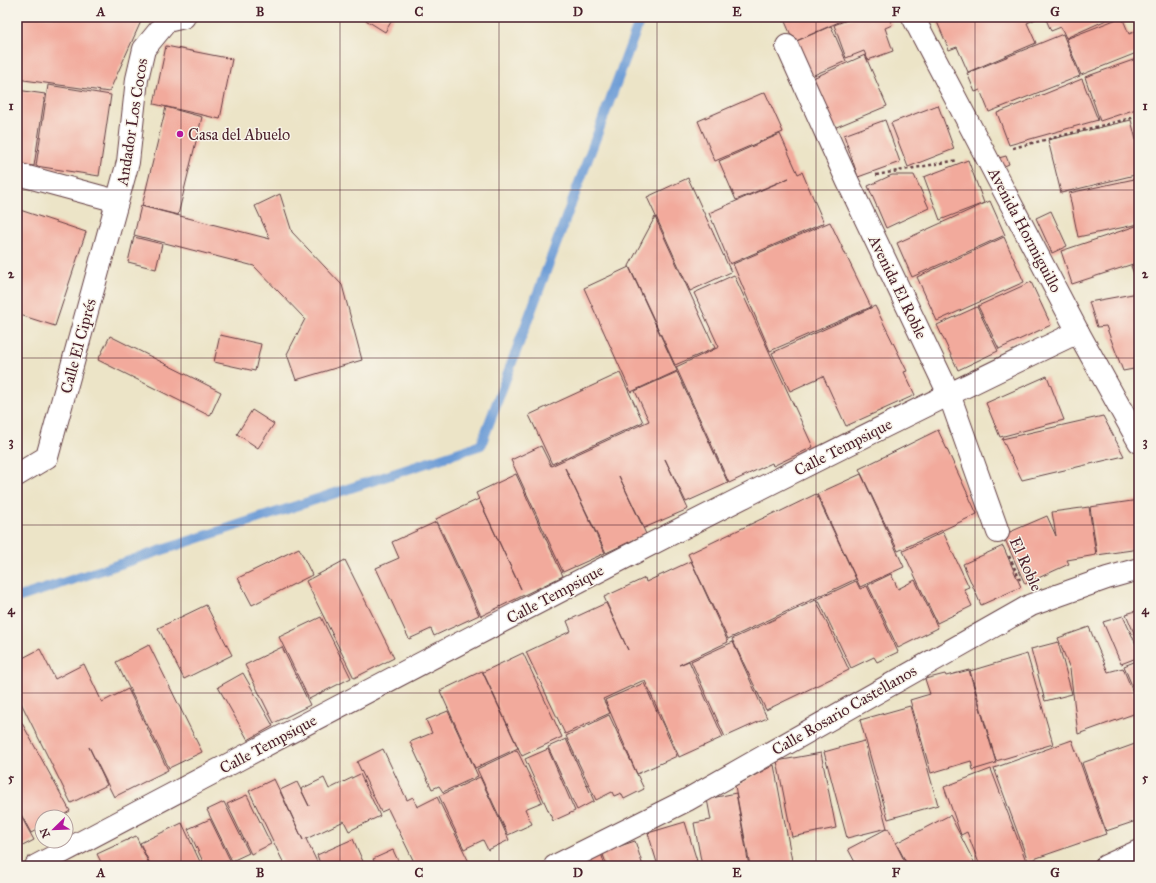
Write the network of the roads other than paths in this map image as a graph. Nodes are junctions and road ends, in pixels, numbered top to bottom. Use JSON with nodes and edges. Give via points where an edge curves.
{"nodes":[{"id":1,"x":184,"y":17,"type":"edge"},
{"id":2,"x":913,"y":17,"type":"edge"},
{"id":3,"x":787,"y":46,"type":"dead end"},
{"id":4,"x":17,"y":174,"type":"edge"},
{"id":5,"x":118,"y":201,"type":"junction"},
{"id":6,"x":1078,"y":332,"type":"junction"},
{"id":7,"x":949,"y":394,"type":"junction"},
{"id":8,"x":1139,"y":442,"type":"edge"},
{"id":9,"x":17,"y":475,"type":"edge"},
{"id":10,"x":998,"y":532,"type":"road end"},
{"id":11,"x":1139,"y":569,"type":"edge"},
{"id":12,"x":1139,"y":851,"type":"edge"},
{"id":13,"x":36,"y":866,"type":"edge"},
{"id":14,"x":555,"y":866,"type":"edge"},
{"id":15,"x":1106,"y":866,"type":"edge"}],
"edges":[{"from":1,"to":5,"type":"street","name":"Andador Los Cocos","via":[[167,21],[144,49],[137,79],[128,162]]},
{"from":2,"to":6,"type":"street","name":"Avenida Hormiguillo"},
{"from":3,"to":7,"type":"street","name":"Avenida El Roble","via":[[847,180]]},
{"from":4,"to":5,"type":"street"},
{"from":5,"to":9,"type":"street","name":"Calle El Ciprés","via":[[47,456]]},
{"from":6,"to":7,"type":"street","name":"Calle Tempsique"},
{"from":6,"to":8,"type":"street","name":"Avenida Hormiguillo"},
{"from":7,"to":10,"type":"street","name":"Avenida El Roble"},
{"from":7,"to":13,"type":"street","name":"Calle Tempsique","via":[[615,562]]},
{"from":11,"to":14,"type":"street","name":"Calle Rosario Castellanos","via":[[1031,605],[687,800]]},
{"from":12,"to":15,"type":"street"}]}
